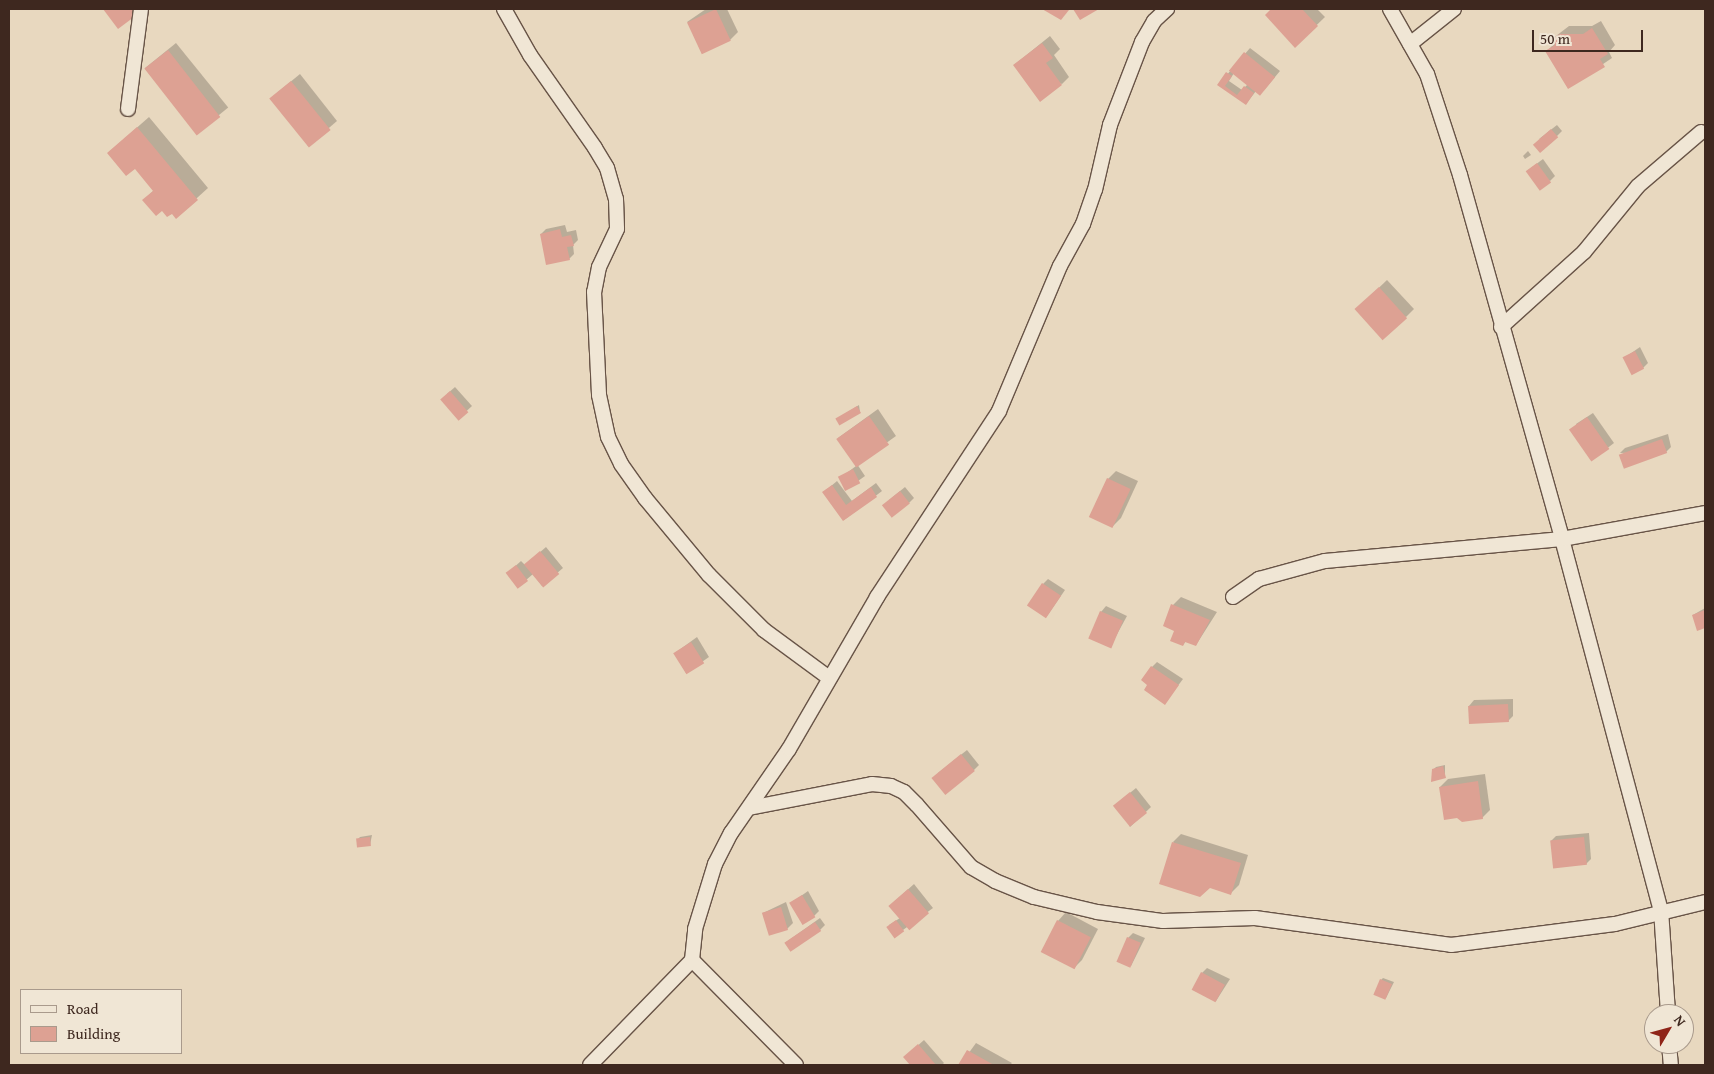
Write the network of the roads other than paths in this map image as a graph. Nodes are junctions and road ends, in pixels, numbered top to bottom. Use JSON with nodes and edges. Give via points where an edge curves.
{"nodes":[{"id":1,"x":141,"y":9,"type":"edge"},
{"id":2,"x":504,"y":9,"type":"edge"},
{"id":3,"x":1167,"y":9,"type":"edge"},
{"id":4,"x":1390,"y":9,"type":"edge"},
{"id":5,"x":1454,"y":9,"type":"edge"},
{"id":6,"x":1410,"y":44,"type":"junction"},
{"id":7,"x":128,"y":110,"type":"dead end"},
{"id":8,"x":1701,"y":132,"type":"dead end"},
{"id":9,"x":1501,"y":327,"type":"junction"},
{"id":10,"x":1705,"y":513,"type":"edge"},
{"id":11,"x":1562,"y":538,"type":"junction"},
{"id":12,"x":1233,"y":597,"type":"dead end"},
{"id":13,"x":829,"y":678,"type":"junction"},
{"id":14,"x":749,"y":808,"type":"junction"},
{"id":15,"x":1705,"y":902,"type":"edge"},
{"id":16,"x":1661,"y":910,"type":"junction"},
{"id":17,"x":692,"y":960,"type":"junction"},
{"id":18,"x":1667,"y":1004,"type":"edge"},
{"id":19,"x":590,"y":1065,"type":"edge"},
{"id":20,"x":796,"y":1065,"type":"edge"}],
"edges":[{"from":1,"to":7,"type":"street"},
{"from":2,"to":13,"type":"street","via":[[530,55],[607,168],[616,199],[617,229],[599,267],[594,292],[599,394],[608,437],[621,464],[709,575],[764,630]]},
{"from":3,"to":13,"type":"street","via":[[1154,22],[1142,42],[1110,125],[1095,190],[1083,224],[1060,266],[999,411],[927,518]]},
{"from":4,"to":6,"type":"street"},
{"from":5,"to":6,"type":"street"},
{"from":6,"to":9,"type":"street","via":[[1428,74],[1460,174]]},
{"from":8,"to":9,"type":"street","via":[[1638,186],[1584,252]]},
{"from":9,"to":11,"type":"street"},
{"from":10,"to":11,"type":"street"},
{"from":11,"to":12,"type":"street","via":[[1325,560],[1259,579]]},
{"from":11,"to":16,"type":"street"},
{"from":13,"to":14,"type":"street","via":[[789,749]]},
{"from":14,"to":16,"type":"street","via":[[872,784],[891,786],[904,792],[917,805],[971,868],[994,881],[1034,897],[1088,910],[1163,921],[1255,918],[1451,945],[1578,930]]},
{"from":14,"to":17,"type":"street","via":[[714,864],[695,929]]},
{"from":15,"to":16,"type":"street"},
{"from":16,"to":18,"type":"street"},
{"from":17,"to":19,"type":"street"},
{"from":17,"to":20,"type":"street"}]}
